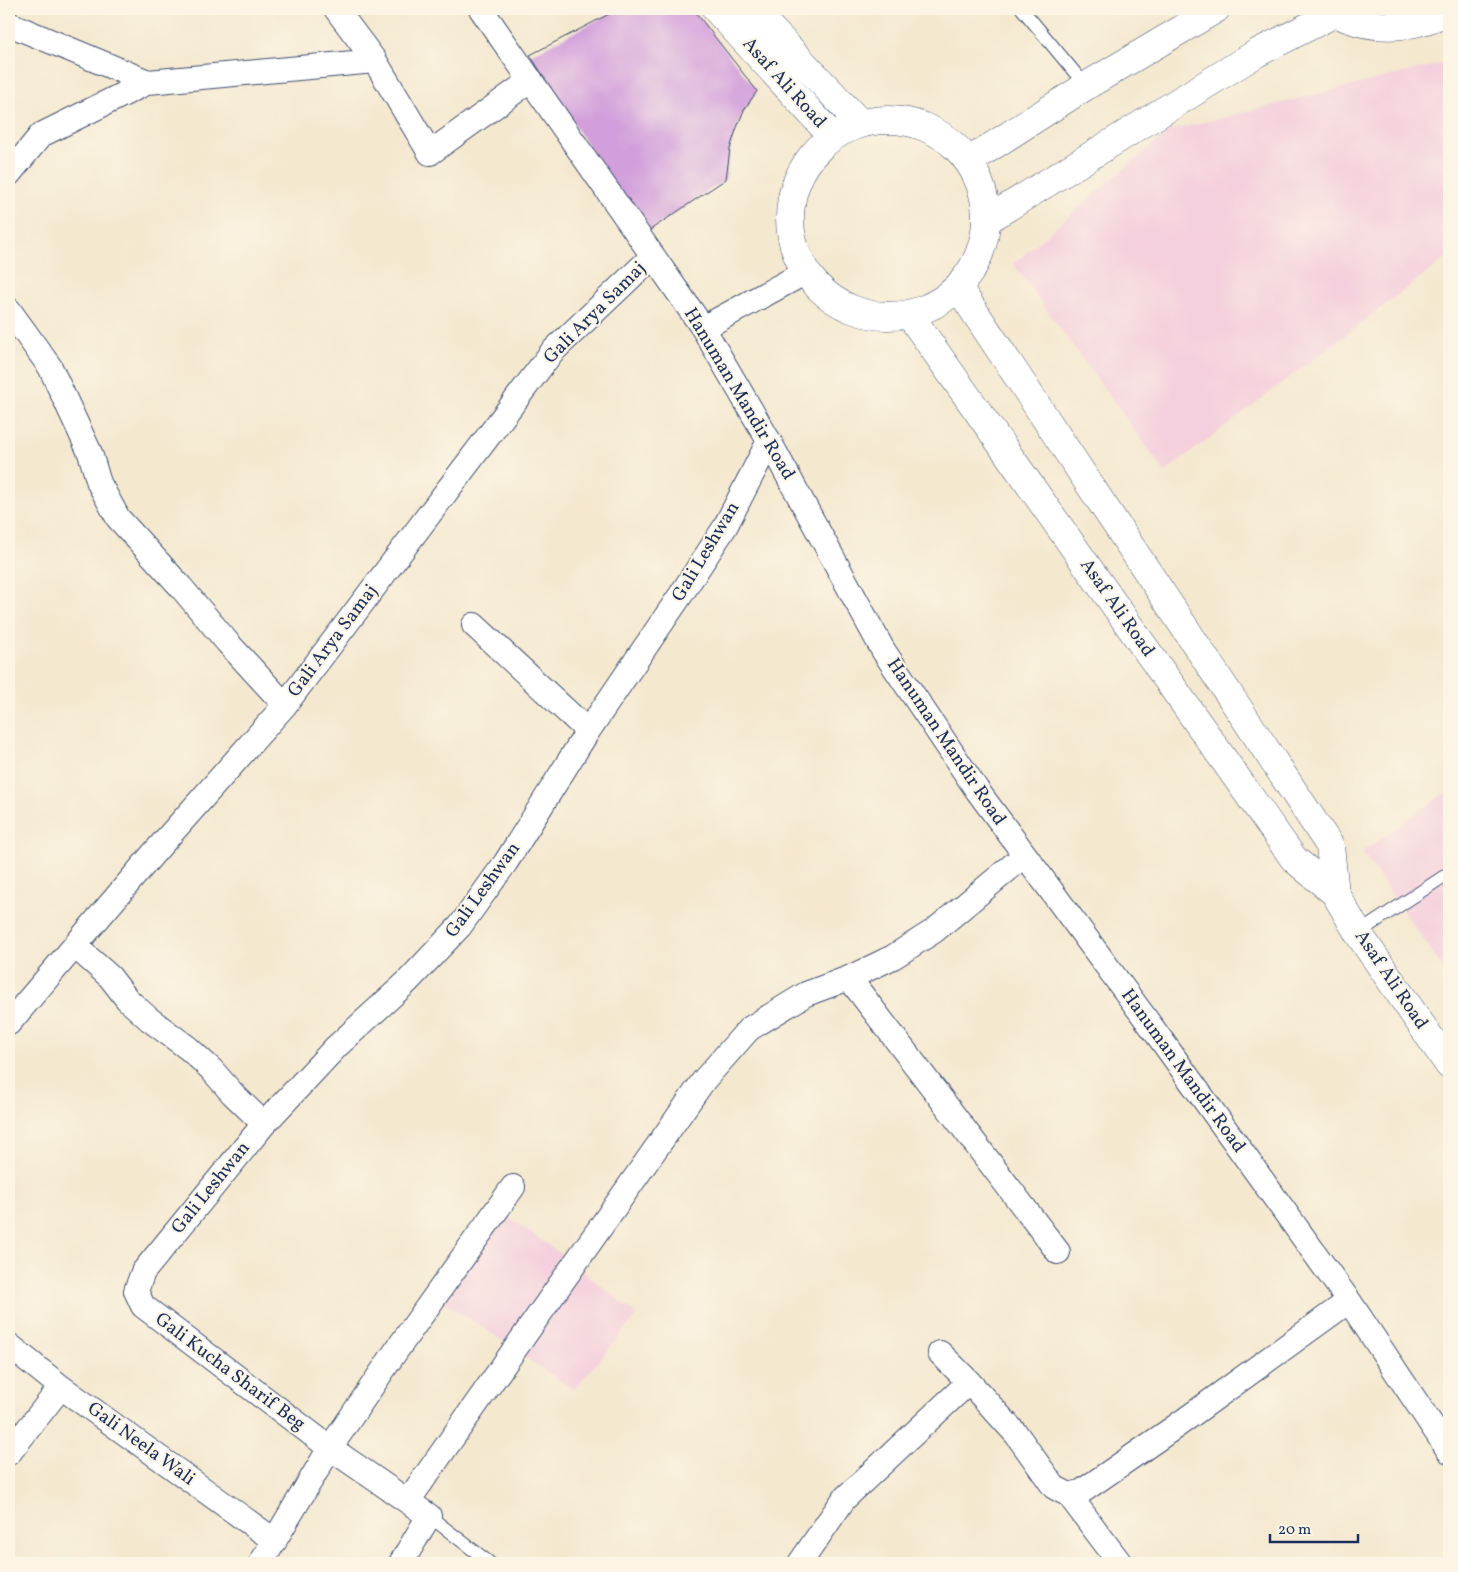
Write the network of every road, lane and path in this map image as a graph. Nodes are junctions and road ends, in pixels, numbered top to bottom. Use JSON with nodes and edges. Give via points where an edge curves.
{"nodes":[{"id":1,"x":336,"y":9,"type":"edge"},
{"id":2,"x":481,"y":9,"type":"edge"},
{"id":3,"x":716,"y":9,"type":"edge"},
{"id":4,"x":752,"y":9,"type":"edge"},
{"id":5,"x":1022,"y":9,"type":"edge"},
{"id":6,"x":1216,"y":9,"type":"edge"},
{"id":7,"x":1332,"y":11,"type":"edge"},
{"id":8,"x":1449,"y":11,"type":"edge"},
{"id":9,"x":9,"y":24,"type":"edge"},
{"id":10,"x":375,"y":61,"type":"junction"},
{"id":11,"x":531,"y":80,"type":"junction"},
{"id":12,"x":148,"y":82,"type":"junction"},
{"id":13,"x":1086,"y":86,"type":"junction"},
{"id":14,"x":860,"y":123,"type":"junction"},
{"id":15,"x":832,"y":136,"type":"junction"},
{"id":16,"x":969,"y":161,"type":"junction"},
{"id":17,"x":9,"y":174,"type":"edge"},
{"id":18,"x":987,"y":220,"type":"junction"},
{"id":19,"x":653,"y":256,"type":"junction"},
{"id":20,"x":806,"y":272,"type":"junction"},
{"id":21,"x":958,"y":287,"type":"junction"},
{"id":22,"x":9,"y":310,"type":"edge"},
{"id":23,"x":909,"y":314,"type":"junction"},
{"id":24,"x":703,"y":328,"type":"junction"},
{"id":25,"x":769,"y":440,"type":"junction"},
{"id":26,"x":474,"y":625,"type":"dead end"},
{"id":27,"x":285,"y":705,"type":"junction"},
{"id":28,"x":588,"y":731,"type":"junction"},
{"id":29,"x":1025,"y":855,"type":"junction"},
{"id":30,"x":1449,"y":873,"type":"edge"},
{"id":31,"x":1335,"y":893,"type":"junction"},
{"id":32,"x":1358,"y":933,"type":"junction"},
{"id":33,"x":75,"y":946,"type":"junction"},
{"id":34,"x":849,"y":978,"type":"junction"},
{"id":35,"x":9,"y":1023,"type":"edge"},
{"id":36,"x":1449,"y":1065,"type":"edge"},
{"id":37,"x":264,"y":1124,"type":"junction"},
{"id":38,"x":513,"y":1187,"type":"dead end"},
{"id":39,"x":1058,"y":1252,"type":"dead end"},
{"id":40,"x":136,"y":1291,"type":"joint"},
{"id":41,"x":1349,"y":1301,"type":"junction"},
{"id":42,"x":9,"y":1345,"type":"edge"},
{"id":43,"x":940,"y":1353,"type":"dead end"},
{"id":44,"x":969,"y":1382,"type":"junction"},
{"id":45,"x":61,"y":1387,"type":"junction"},
{"id":46,"x":330,"y":1448,"type":"junction"},
{"id":47,"x":1449,"y":1451,"type":"edge"},
{"id":48,"x":9,"y":1453,"type":"edge"},
{"id":49,"x":1069,"y":1495,"type":"junction"},
{"id":50,"x":408,"y":1501,"type":"junction"},
{"id":51,"x":429,"y":1516,"type":"junction"},
{"id":52,"x":275,"y":1541,"type":"junction"},
{"id":53,"x":261,"y":1563,"type":"edge"},
{"id":54,"x":401,"y":1563,"type":"edge"},
{"id":55,"x":490,"y":1563,"type":"edge"},
{"id":56,"x":800,"y":1563,"type":"edge"},
{"id":57,"x":1120,"y":1563,"type":"edge"}],
"edges":[{"from":1,"to":10,"type":"street"},
{"from":2,"to":11,"type":"street","name":"Hanuman Mandir Road"},
{"from":3,"to":15,"type":"main road","name":"Asaf Ali Road"},
{"from":4,"to":14,"type":"main road","name":"Asaf Ali Road"},
{"from":5,"to":13,"type":"lane"},
{"from":6,"to":13,"type":"main road"},
{"from":7,"to":8,"type":"main road","via":[[1351,20],[1384,26],[1418,23]]},
{"from":7,"to":18,"type":"main road","via":[[1257,53]]},
{"from":9,"to":12,"type":"street"},
{"from":10,"to":11,"type":"street","via":[[430,152]]},
{"from":10,"to":12,"type":"street"},
{"from":11,"to":19,"type":"street","name":"Hanuman Mandir Road"},
{"from":12,"to":17,"type":"street","via":[[41,135]]},
{"from":13,"to":16,"type":"main road"},
{"from":14,"to":15,"type":"main road"},
{"from":14,"to":16,"type":"main road","via":[[890,119],[920,125],[948,139]]},
{"from":15,"to":20,"type":"main road","via":[[810,157],[795,184],[789,214],[793,244]]},
{"from":16,"to":18,"type":"main road","via":[[982,185]]},
{"from":18,"to":21,"type":"main road","via":[[975,266]]},
{"from":19,"to":24,"type":"street","name":"Hanuman Mandir Road"},
{"from":19,"to":27,"type":"street","name":"Gali Arya Samaj","via":[[552,352]]},
{"from":20,"to":23,"type":"main road","via":[[826,294],[851,309],[880,316]]},
{"from":20,"to":24,"type":"street"},
{"from":21,"to":23,"type":"main road","via":[[936,304]]},
{"from":21,"to":31,"type":"main road","name":"Asaf Ali Road","via":[[1330,846]]},
{"from":22,"to":27,"type":"street","via":[[50,367],[90,453],[98,483],[118,518]]},
{"from":23,"to":31,"type":"main road","name":"Asaf Ali Road","via":[[1294,859]]},
{"from":24,"to":25,"type":"street","name":"Hanuman Mandir Road"},
{"from":25,"to":28,"type":"street","name":"Gali Leshwan","via":[[725,527]]},
{"from":25,"to":29,"type":"street","name":"Hanuman Mandir Road","via":[[883,650]]},
{"from":26,"to":28,"type":"street"},
{"from":27,"to":33,"type":"street","name":"Gali Arya Samaj"},
{"from":28,"to":37,"type":"street","name":"Gali Leshwan","via":[[506,862],[460,926],[407,982],[336,1047]]},
{"from":29,"to":34,"type":"street","via":[[934,931],[893,957]]},
{"from":29,"to":41,"type":"street","name":"Hanuman Mandir Road"},
{"from":30,"to":32,"type":"lane"},
{"from":31,"to":32,"type":"main road","name":"Asaf Ali Road"},
{"from":32,"to":36,"type":"main road","name":"Asaf Ali Road"},
{"from":33,"to":35,"type":"street","name":"Gali Arya Samaj"},
{"from":33,"to":37,"type":"street","via":[[110,977],[127,999],[149,1019],[211,1069]]},
{"from":34,"to":39,"type":"street"},
{"from":34,"to":50,"type":"street","via":[[806,994],[749,1029],[704,1080]]},
{"from":37,"to":40,"type":"street","name":"Gali Leshwan","via":[[143,1272]]},
{"from":38,"to":46,"type":"street"},
{"from":40,"to":46,"type":"street","name":"Gali Kucha Sharif Beg","via":[[143,1306]]},
{"from":41,"to":47,"type":"street","name":"Hanuman Mandir Road"},
{"from":41,"to":49,"type":"street","via":[[1175,1427],[1081,1492]]},
{"from":42,"to":45,"type":"street","name":"Gali Neela Wali"},
{"from":43,"to":44,"type":"street"},
{"from":44,"to":49,"type":"street","via":[[1017,1435],[1054,1487]]},
{"from":44,"to":56,"type":"street","via":[[844,1499]]},
{"from":45,"to":48,"type":"street"},
{"from":45,"to":52,"type":"street","name":"Gali Neela Wali"},
{"from":46,"to":50,"type":"street","name":"Gali Kucha Sharif Beg"},
{"from":46,"to":52,"type":"street"},
{"from":49,"to":57,"type":"street"},
{"from":50,"to":51,"type":"street","name":"Gali Kucha Sharif Beg"},
{"from":51,"to":54,"type":"street"},
{"from":51,"to":55,"type":"lane"},
{"from":52,"to":53,"type":"street"}]}
